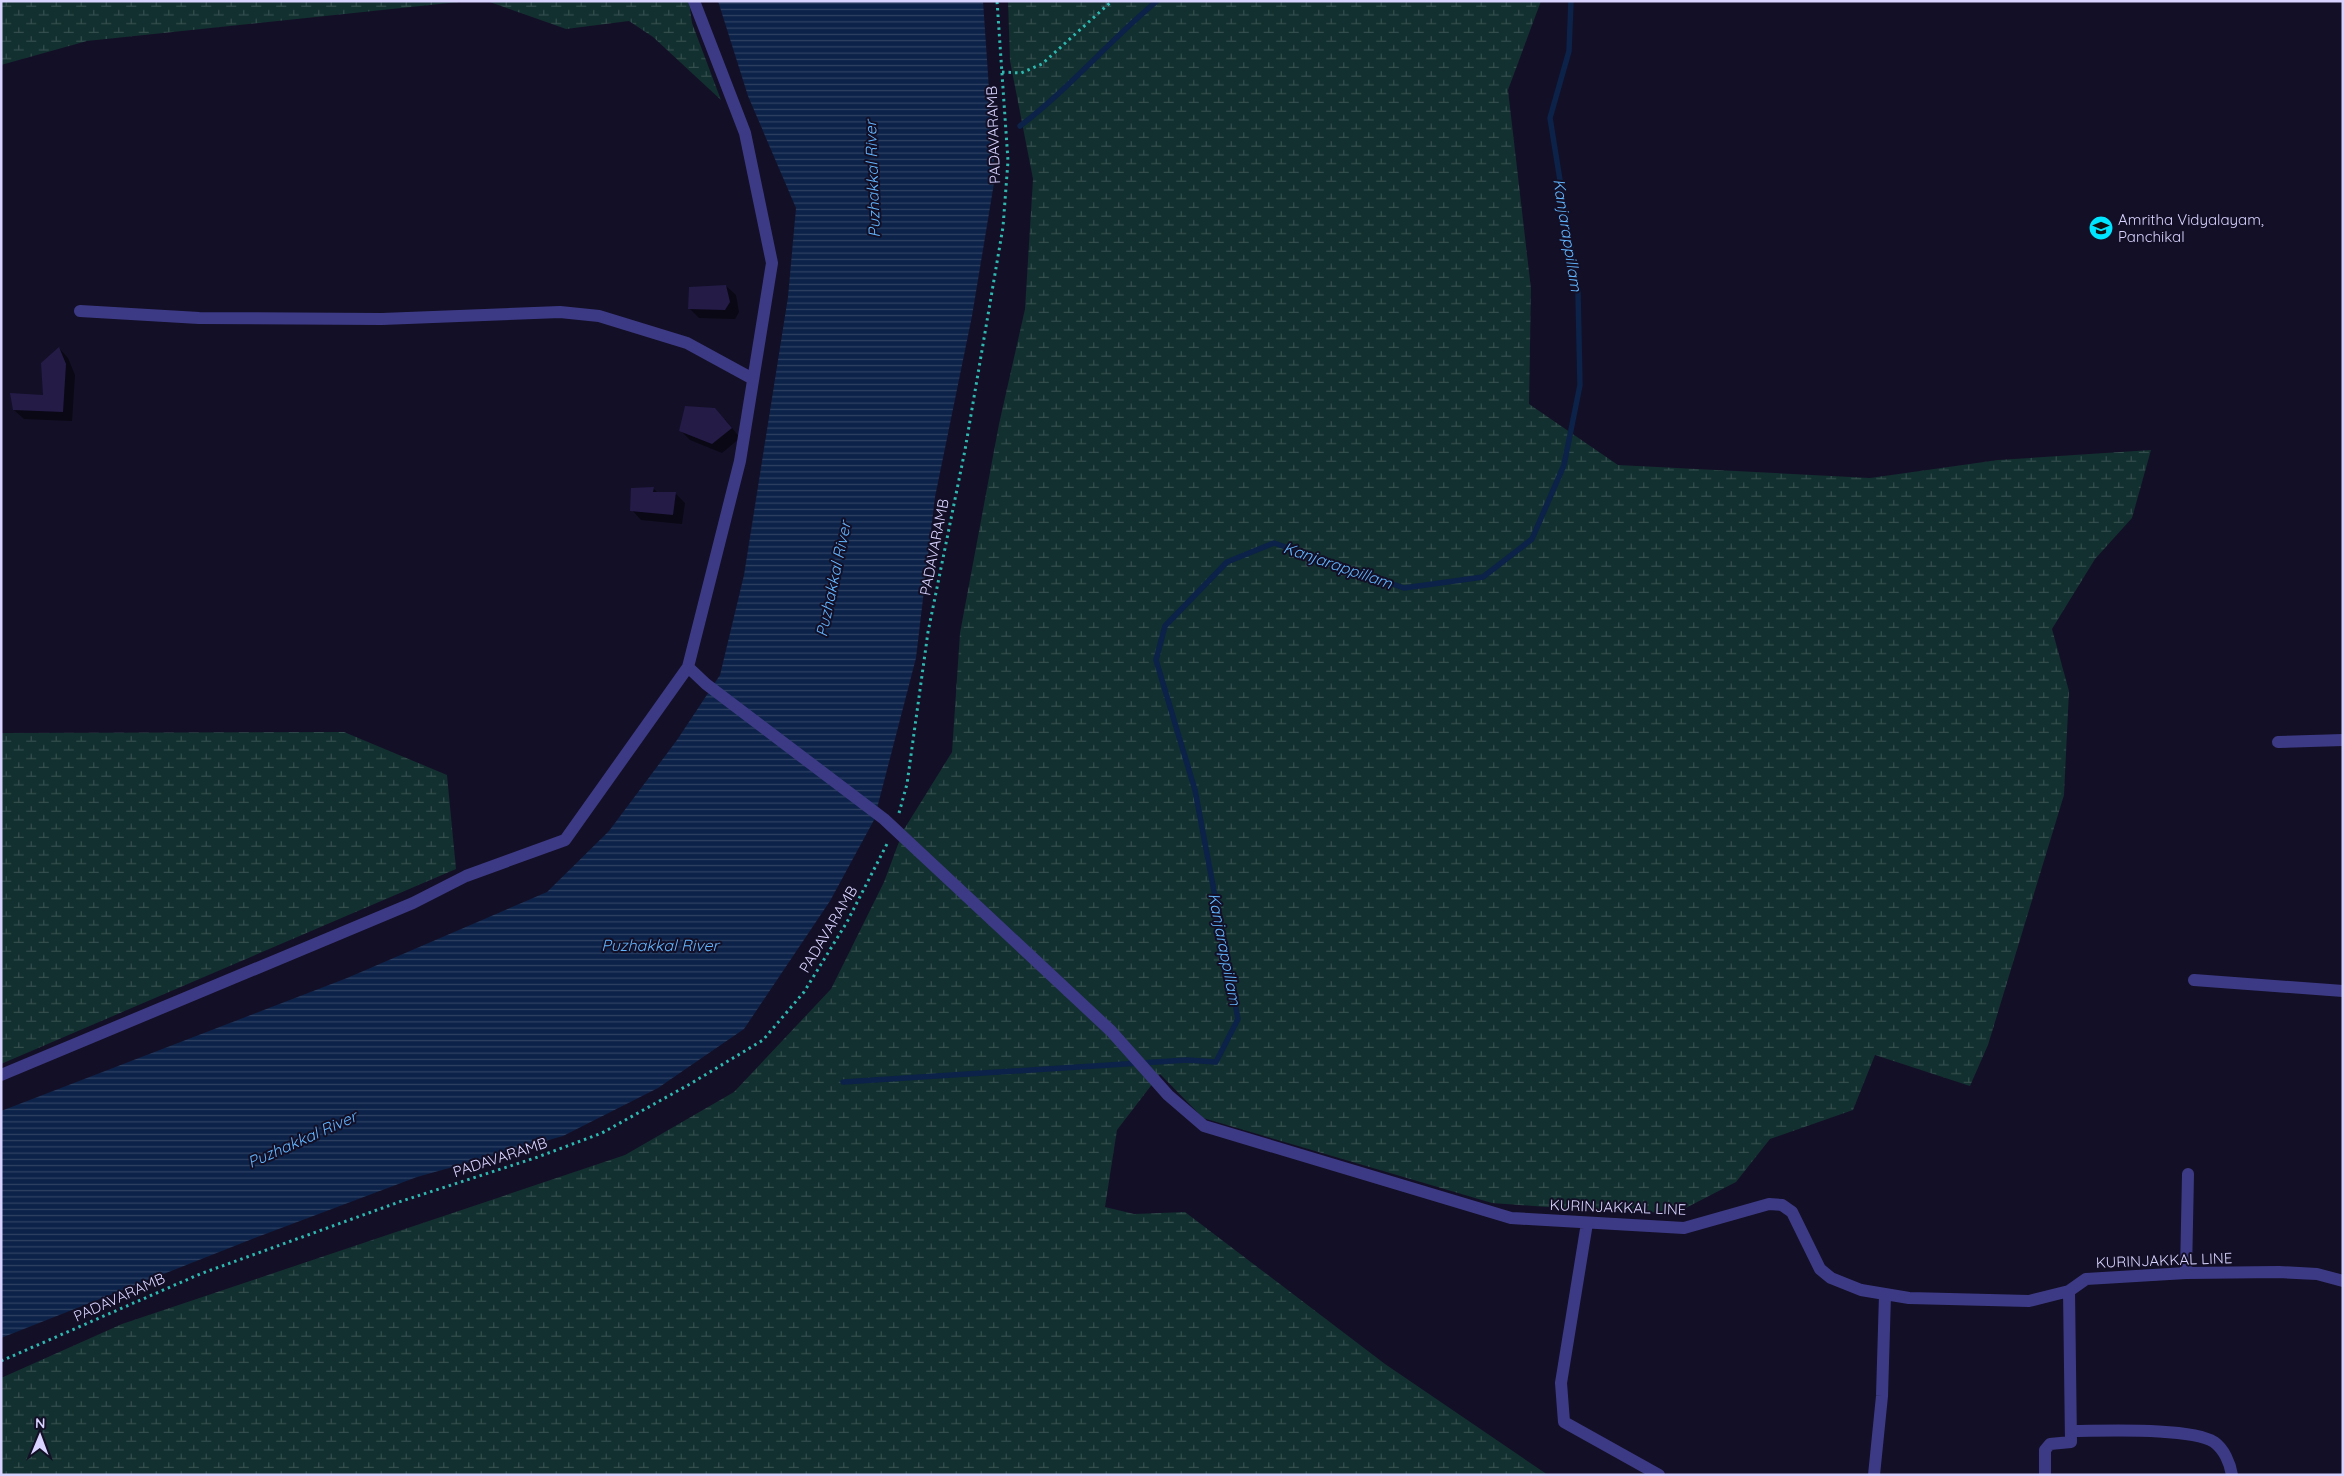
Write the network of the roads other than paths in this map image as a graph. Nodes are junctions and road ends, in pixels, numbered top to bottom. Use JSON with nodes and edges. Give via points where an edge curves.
{"nodes":[{"id":1,"x":694,"y":1,"type":"edge"},
{"id":2,"x":80,"y":311,"type":"dead end"},
{"id":3,"x":753,"y":379,"type":"junction"},
{"id":4,"x":688,"y":667,"type":"junction"},
{"id":5,"x":2343,"y":740,"type":"edge"},
{"id":6,"x":2278,"y":742,"type":"dead end"},
{"id":7,"x":2194,"y":980,"type":"dead end"},
{"id":8,"x":2343,"y":991,"type":"edge"},
{"id":9,"x":1,"y":1075,"type":"edge"},
{"id":10,"x":2188,"y":1174,"type":"dead end"},
{"id":11,"x":1586,"y":1223,"type":"junction"},
{"id":12,"x":2186,"y":1273,"type":"junction"},
{"id":13,"x":2343,"y":1281,"type":"edge"},
{"id":14,"x":2069,"y":1291,"type":"junction"},
{"id":15,"x":1885,"y":1294,"type":"junction"},
{"id":16,"x":2072,"y":1431,"type":"junction"},
{"id":17,"x":1659,"y":1475,"type":"edge"},
{"id":18,"x":1874,"y":1475,"type":"edge"},
{"id":19,"x":2045,"y":1475,"type":"edge"},
{"id":20,"x":2232,"y":1475,"type":"edge"}],
"edges":[{"from":1,"to":3,"type":"street","via":[[745,133],[772,263]]},
{"from":2,"to":3,"type":"street","via":[[199,318],[382,319],[569,313],[599,316],[688,343]]},
{"from":3,"to":4,"type":"street","via":[[740,461]]},
{"from":4,"to":9,"type":"street","via":[[565,840],[466,876],[413,903]]},
{"from":4,"to":11,"type":"street","name":"KURINJAKKAL LINE","via":[[884,818],[1126,1046],[1168,1095],[1204,1126],[1511,1218]]},
{"from":5,"to":6,"type":"street"},
{"from":7,"to":8,"type":"street"},
{"from":10,"to":12,"type":"street"},
{"from":11,"to":15,"type":"street","name":"KURINJAKKAL LINE","via":[[1684,1228],[1769,1204],[1782,1206],[1792,1212],[1820,1269],[1842,1284]]},
{"from":11,"to":17,"type":"street","via":[[1561,1382],[1564,1422]]},
{"from":12,"to":13,"type":"street","name":"KURINJAKKAL LINE","via":[[2279,1272],[2317,1274]]},
{"from":12,"to":14,"type":"street","name":"KURINJAKKAL LINE","via":[[2086,1279]]},
{"from":14,"to":15,"type":"street","name":"KURINJAKKAL LINE","via":[[2029,1301],[1909,1298]]},
{"from":14,"to":16,"type":"street"},
{"from":15,"to":18,"type":"street","via":[[1882,1396]]},
{"from":16,"to":19,"type":"street","via":[[2072,1442],[2050,1444],[2045,1450]]},
{"from":16,"to":20,"type":"street","via":[[2191,1434],[2214,1442],[2229,1461]]}]}
